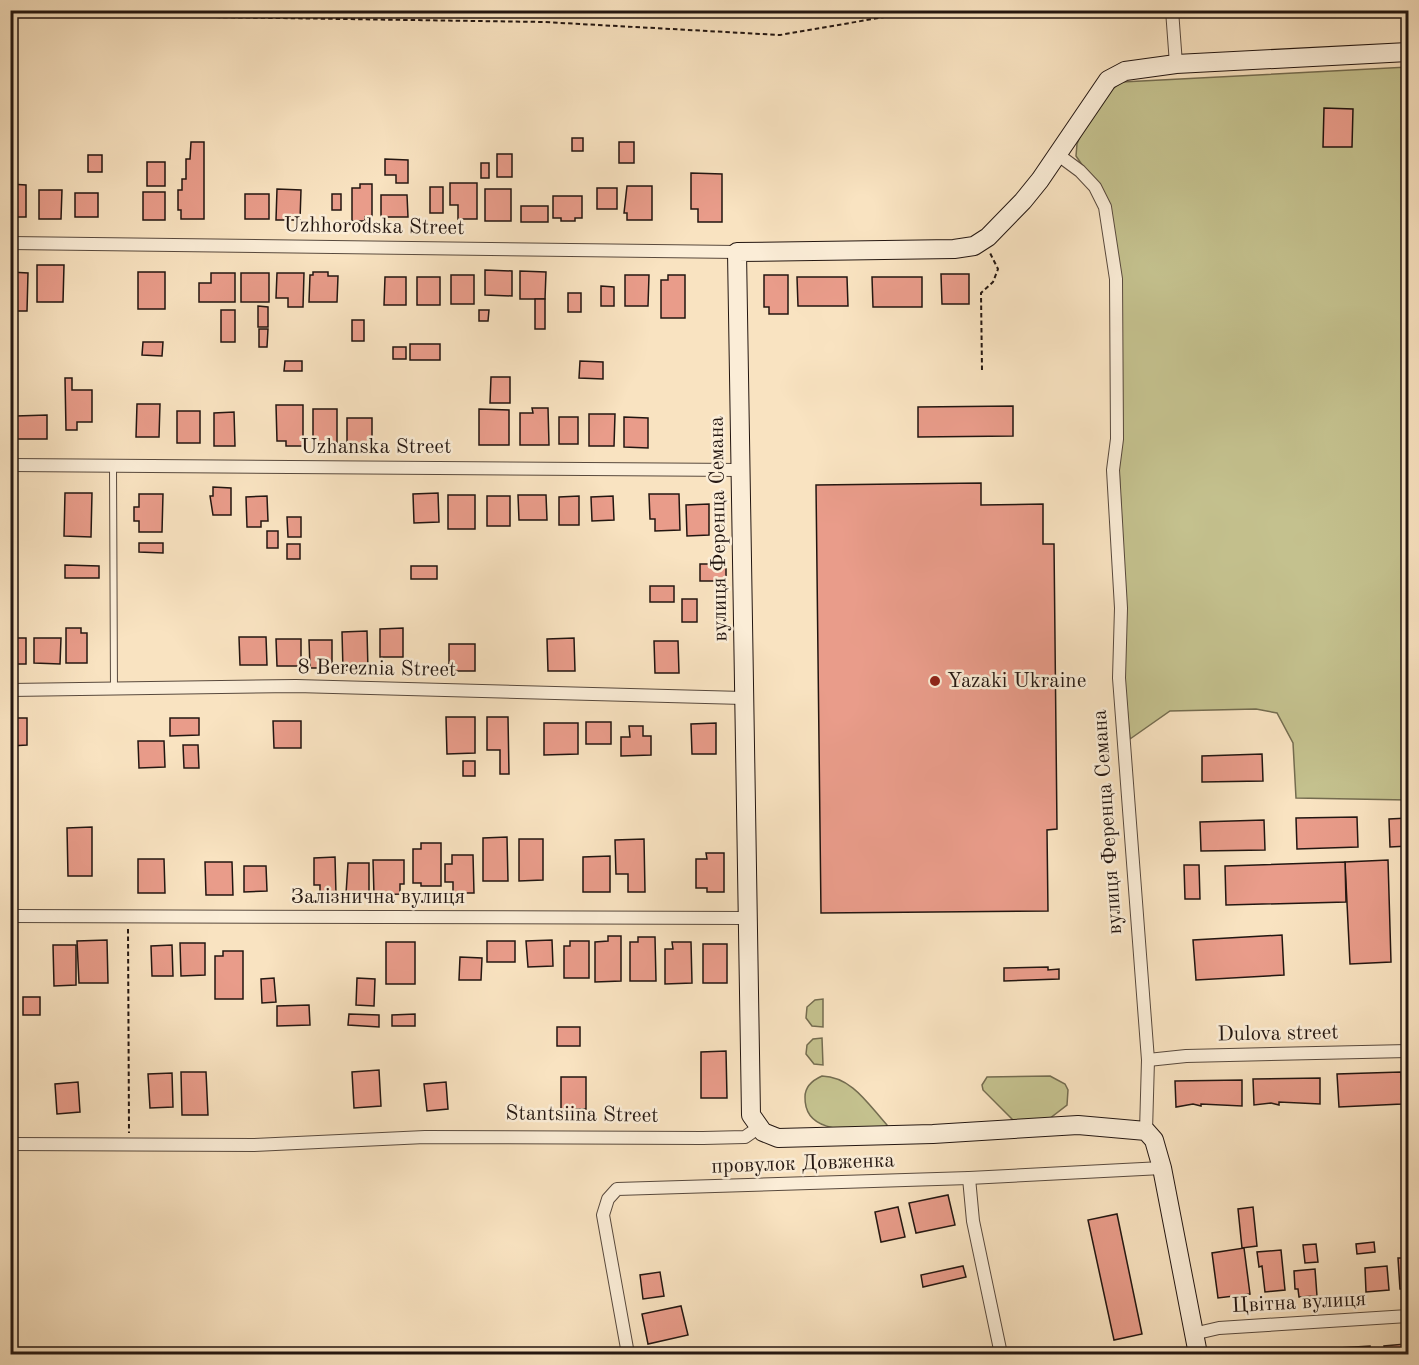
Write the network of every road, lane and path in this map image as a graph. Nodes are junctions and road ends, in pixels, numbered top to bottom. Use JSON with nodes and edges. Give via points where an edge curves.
{"nodes":[{"id":1,"x":36,"y":10,"type":"edge"},
{"id":2,"x":925,"y":10,"type":"edge"},
{"id":3,"x":1172,"y":10,"type":"edge"},
{"id":4,"x":1408,"y":52,"type":"edge"},
{"id":5,"x":1176,"y":64,"type":"junction"},
{"id":6,"x":1058,"y":154,"type":"junction"},
{"id":7,"x":10,"y":243,"type":"edge"},
{"id":8,"x":974,"y":246,"type":"junction"},
{"id":9,"x":737,"y":252,"type":"junction"},
{"id":10,"x":982,"y":370,"type":"dead end"},
{"id":11,"x":10,"y":465,"type":"edge"},
{"id":12,"x":114,"y":466,"type":"junction"},
{"id":13,"x":742,"y":470,"type":"junction"},
{"id":14,"x":10,"y":690,"type":"edge"},
{"id":15,"x":114,"y":690,"type":"junction"},
{"id":16,"x":743,"y":698,"type":"junction"},
{"id":17,"x":10,"y":916,"type":"edge"},
{"id":18,"x":127,"y":917,"type":"junction"},
{"id":19,"x":746,"y":918,"type":"junction"},
{"id":20,"x":1408,"y":1051,"type":"edge"},
{"id":21,"x":1148,"y":1060,"type":"junction"},
{"id":22,"x":758,"y":1128,"type":"junction"},
{"id":23,"x":1146,"y":1131,"type":"junction"},
{"id":24,"x":129,"y":1142,"type":"junction"},
{"id":25,"x":10,"y":1144,"type":"edge"},
{"id":26,"x":1162,"y":1168,"type":"junction"},
{"id":27,"x":969,"y":1178,"type":"junction"},
{"id":28,"x":1408,"y":1316,"type":"edge"},
{"id":29,"x":1193,"y":1334,"type":"junction"},
{"id":30,"x":628,"y":1354,"type":"edge"},
{"id":31,"x":1001,"y":1354,"type":"edge"},
{"id":32,"x":1198,"y":1354,"type":"edge"}],
"edges":[{"from":1,"to":2,"type":"path","via":[[75,15],[544,21],[780,35]]},
{"from":3,"to":5,"type":"street"},
{"from":4,"to":5,"type":"street"},
{"from":5,"to":6,"type":"street","via":[[1125,71],[1108,80]]},
{"from":6,"to":8,"type":"street","via":[[1023,201]]},
{"from":6,"to":21,"type":"street","name":"вулиця Ференца Семана","via":[[1095,187],[1105,207],[1116,279],[1117,439],[1113,470],[1121,608],[1119,678]]},
{"from":7,"to":9,"type":"street","name":"Uzhhorodska Street"},
{"from":8,"to":9,"type":"street"},
{"from":8,"to":10,"type":"path","via":[[991,254],[998,269],[993,282],[981,293]]},
{"from":9,"to":13,"type":"street","name":"вулиця Ференца Семана"},
{"from":11,"to":12,"type":"street","name":"Uzhanska Street"},
{"from":12,"to":13,"type":"street","name":"Uzhanska Street"},
{"from":12,"to":15,"type":"lane"},
{"from":13,"to":16,"type":"street","name":"вулиця Ференца Семана"},
{"from":14,"to":15,"type":"street","name":"8 Bereznia Street"},
{"from":15,"to":16,"type":"street","name":"8 Bereznia Street","via":[[296,686]]},
{"from":16,"to":19,"type":"street","name":"вулиця Ференца Семана"},
{"from":17,"to":18,"type":"street","name":"Залізнична вулиця"},
{"from":18,"to":19,"type":"street","name":"Залізнична вулиця"},
{"from":18,"to":24,"type":"path"},
{"from":19,"to":22,"type":"street","name":"вулиця Ференца Семана","via":[[749,1105]]},
{"from":20,"to":21,"type":"street","name":"Dulova street"},
{"from":21,"to":23,"type":"street","name":"вулиця Ференца Семана"},
{"from":22,"to":23,"type":"street","via":[[769,1136],[800,1138],[1078,1125]]},
{"from":22,"to":24,"type":"street","name":"Stantsiina Street","via":[[745,1137],[703,1138],[425,1137],[254,1145]]},
{"from":23,"to":26,"type":"street","name":"вулиця Ференца Семана","via":[[1154,1140]]},
{"from":24,"to":25,"type":"street","name":"Stantsiina Street"},
{"from":26,"to":27,"type":"street","name":"провулок Довженка"},
{"from":26,"to":29,"type":"street","name":"вулиця Ференца Семана"},
{"from":27,"to":30,"type":"street","name":"провулок Довженка","via":[[617,1189],[608,1199],[603,1215]]},
{"from":27,"to":31,"type":"street","via":[[973,1221]]},
{"from":28,"to":29,"type":"street","name":"Цвітна вулиця","via":[[1219,1328]]},
{"from":29,"to":32,"type":"street","name":"вулиця Ференца Семана"}]}
